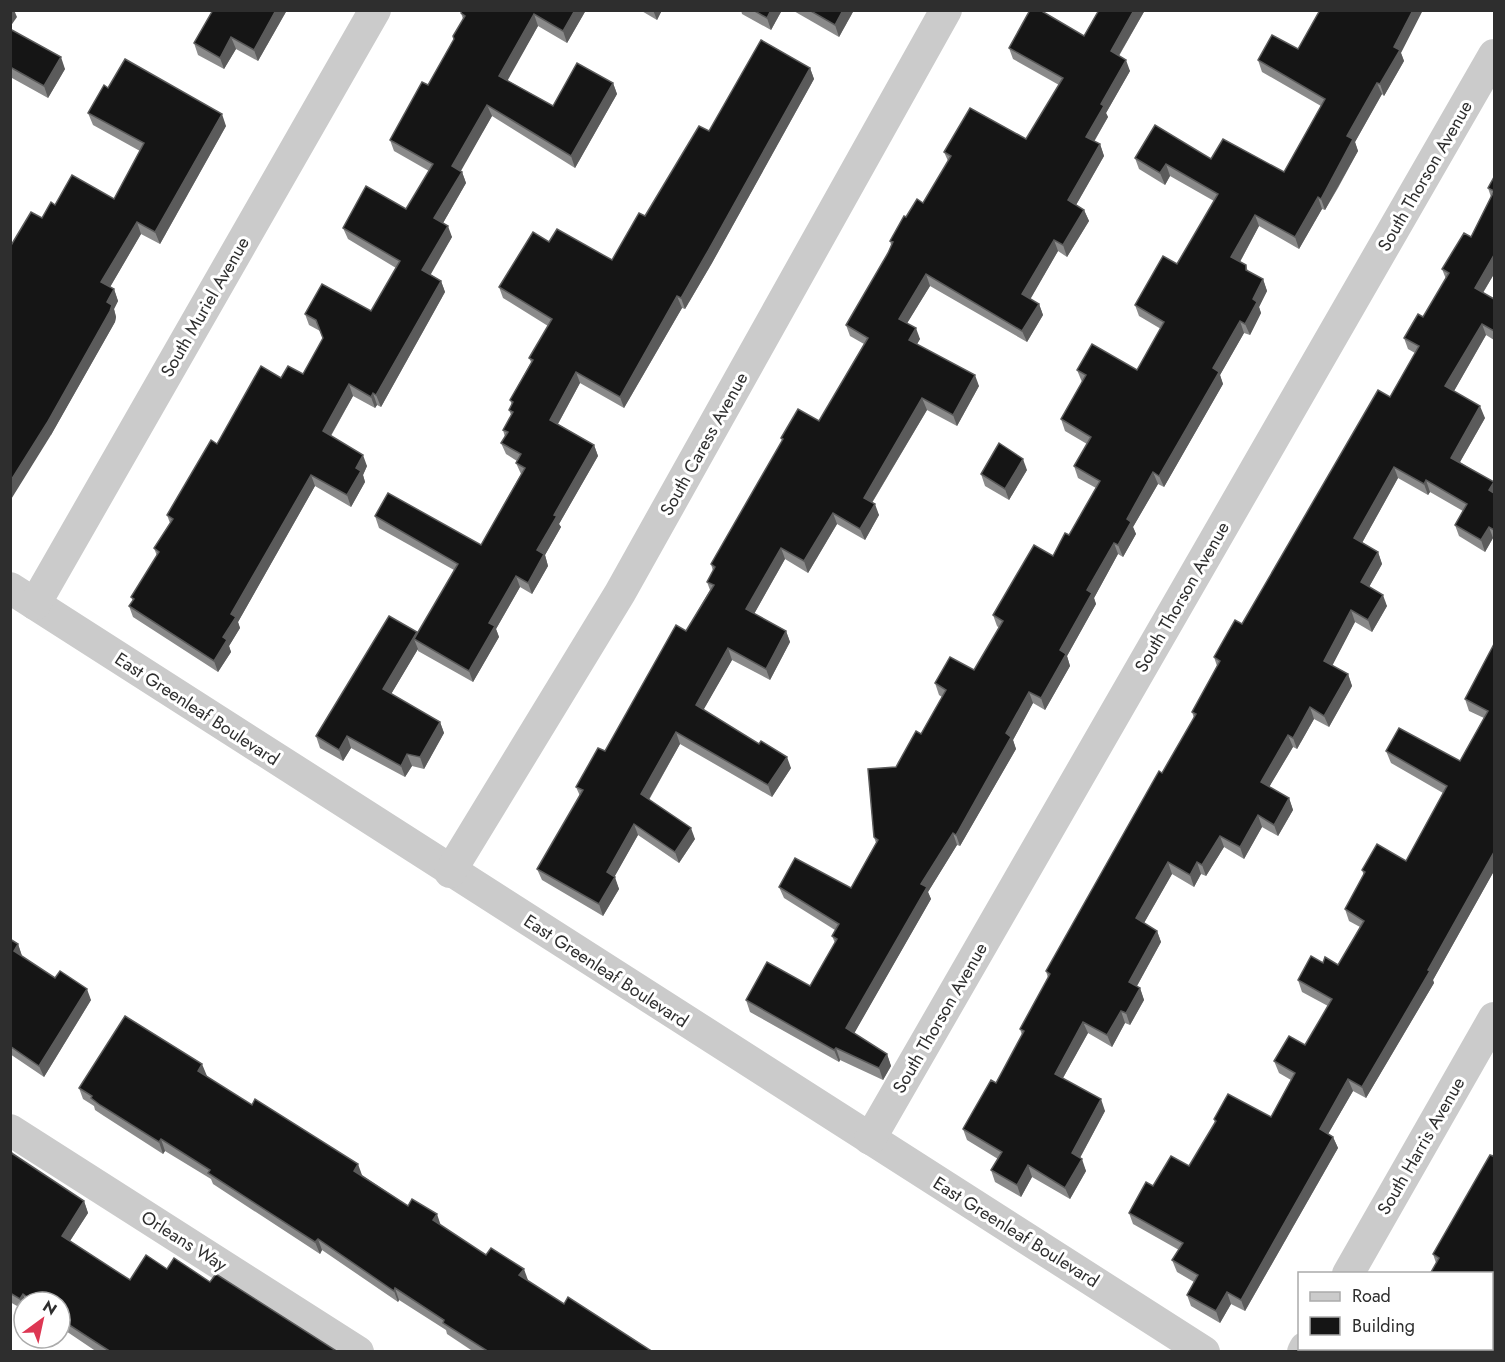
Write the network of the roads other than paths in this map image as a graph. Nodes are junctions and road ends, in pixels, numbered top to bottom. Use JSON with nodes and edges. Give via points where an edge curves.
{"nodes":[{"id":1,"x":375,"y":10,"type":"edge"},
{"id":2,"x":946,"y":10,"type":"edge"},
{"id":3,"x":1494,"y":55,"type":"edge"},
{"id":4,"x":23,"y":596,"type":"edge"},
{"id":5,"x":450,"y":872,"type":"junction"},
{"id":6,"x":1494,"y":1018,"type":"edge"},
{"id":7,"x":10,"y":1130,"type":"edge"},
{"id":8,"x":870,"y":1139,"type":"junction"},
{"id":9,"x":1349,"y":1272,"type":"edge"},
{"id":10,"x":358,"y":1352,"type":"edge"},
{"id":11,"x":1204,"y":1352,"type":"edge"}],
"edges":[{"from":1,"to":4,"type":"street","name":"South Muriel Avenue"},
{"from":2,"to":5,"type":"street","name":"South Caress Avenue","via":[[620,593]]},
{"from":3,"to":8,"type":"street","name":"South Thorson Avenue"},
{"from":4,"to":5,"type":"street","name":"East Greenleaf Boulevard"},
{"from":5,"to":8,"type":"street","name":"East Greenleaf Boulevard"},
{"from":6,"to":9,"type":"street","name":"South Harris Avenue"},
{"from":7,"to":10,"type":"street","name":"Orleans Way"},
{"from":8,"to":11,"type":"street","name":"East Greenleaf Boulevard"}]}
